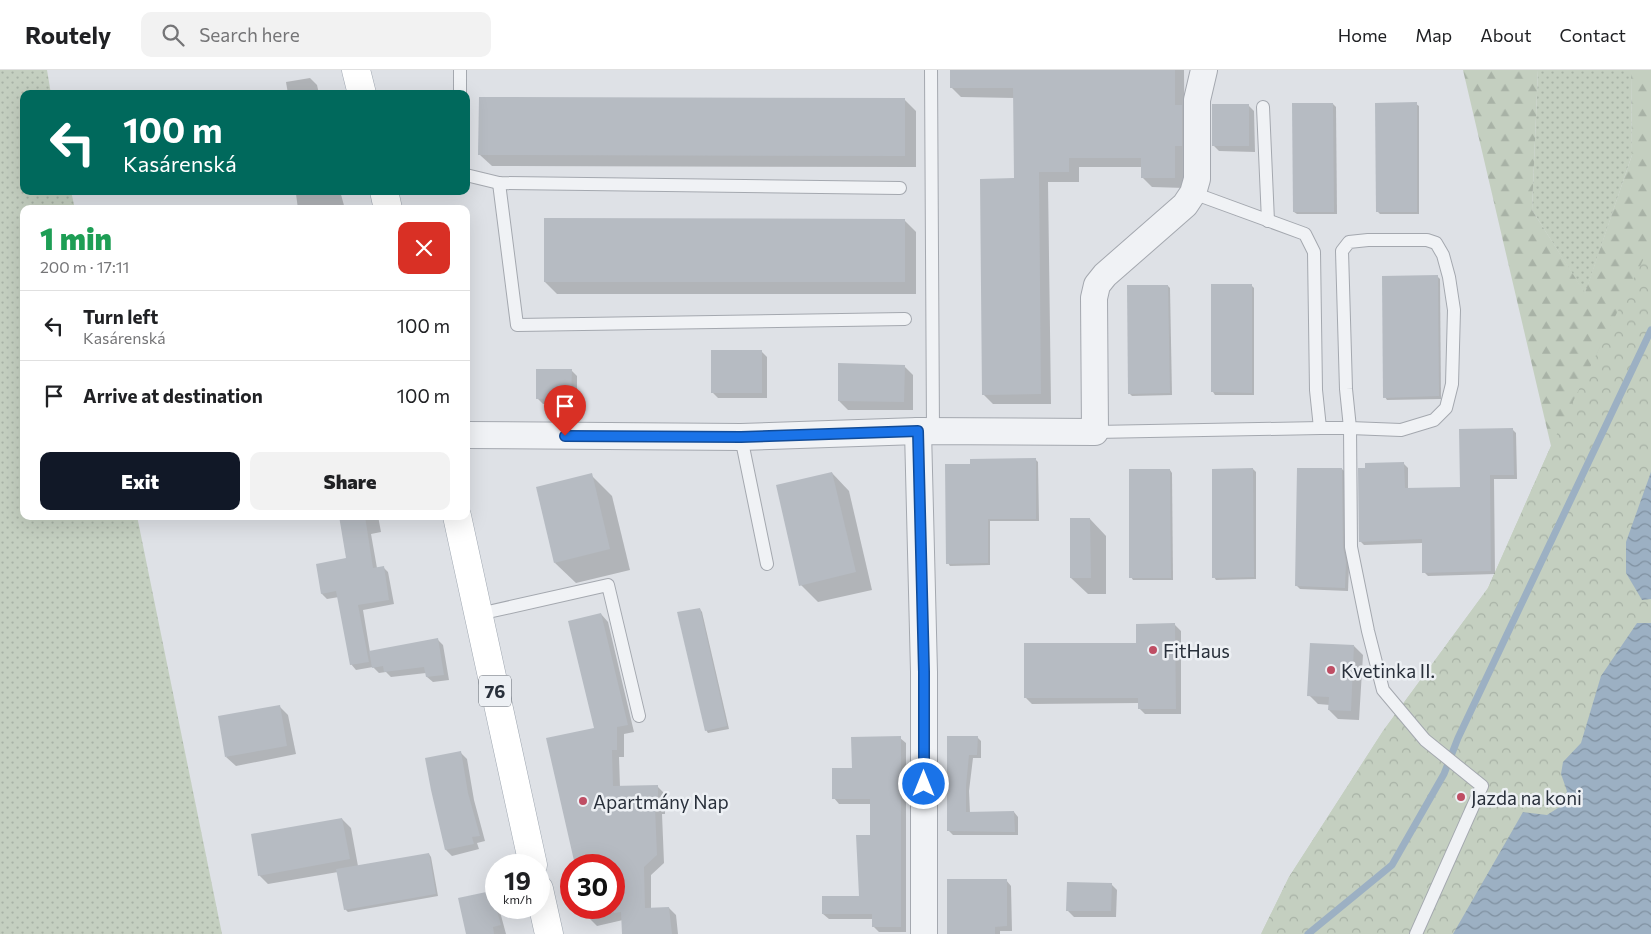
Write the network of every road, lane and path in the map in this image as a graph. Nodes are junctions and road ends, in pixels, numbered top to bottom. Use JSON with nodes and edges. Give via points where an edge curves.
{"nodes":[{"id":1,"x":356,"y":70,"type":"edge"},
{"id":2,"x":460,"y":70,"type":"edge"},
{"id":3,"x":931,"y":70,"type":"edge"},
{"id":4,"x":1204,"y":70,"type":"edge"},
{"id":5,"x":361,"y":90,"type":"edge"},
{"id":6,"x":460,"y":90,"type":"edge"},
{"id":7,"x":1263,"y":107,"type":"dead end"},
{"id":8,"x":470,"y":176,"type":"edge"},
{"id":9,"x":499,"y":183,"type":"junction"},
{"id":10,"x":900,"y":188,"type":"dead end"},
{"id":11,"x":1193,"y":193,"type":"junction"},
{"id":12,"x":1268,"y":221,"type":"junction"},
{"id":13,"x":905,"y":319,"type":"dead end"},
{"id":14,"x":1320,"y":428,"type":"junction"},
{"id":15,"x":1350,"y":428,"type":"junction"},
{"id":16,"x":926,"y":431,"type":"junction"},
{"id":17,"x":1095,"y":432,"type":"junction"},
{"id":18,"x":470,"y":436,"type":"edge"},
{"id":19,"x":741,"y":437,"type":"junction"},
{"id":20,"x":458,"y":520,"type":"edge"},
{"id":21,"x":767,"y":564,"type":"dead end"},
{"id":22,"x":479,"y":614,"type":"junction"},
{"id":23,"x":639,"y":716,"type":"dead end"},
{"id":24,"x":532,"y":854,"type":"edge"},
{"id":25,"x":545,"y":919,"type":"edge"},
{"id":26,"x":548,"y":934,"type":"edge"},
{"id":27,"x":924,"y":934,"type":"edge"},
{"id":28,"x":1416,"y":934,"type":"edge"}],
"edges":[{"from":1,"to":5,"type":"main road"},
{"from":2,"to":6,"type":"lane"},
{"from":3,"to":16,"type":"lane"},
{"from":4,"to":11,"type":"street","via":[[1197,100],[1197,179]]},
{"from":7,"to":12,"type":"lane"},
{"from":8,"to":9,"type":"lane"},
{"from":9,"to":10,"type":"lane"},
{"from":9,"to":13,"type":"lane","via":[[517,325]]},
{"from":11,"to":12,"type":"lane"},
{"from":11,"to":17,"type":"street","via":[[1185,205],[1097,285],[1094,298]]},
{"from":12,"to":14,"type":"lane","via":[[1305,234],[1314,252],[1316,390]]},
{"from":14,"to":15,"type":"lane"},
{"from":14,"to":17,"type":"lane"},
{"from":15,"to":15,"type":"lane","via":[[1342,251],[1349,242],[1368,240],[1427,240],[1436,243],[1444,255],[1454,310],[1452,384],[1446,408],[1434,420],[1401,430]]},
{"from":15,"to":28,"type":"lane","via":[[1351,547],[1383,690],[1425,740],[1482,786]]},
{"from":16,"to":17,"type":"street"},
{"from":16,"to":19,"type":"street"},
{"from":16,"to":27,"type":"street"},
{"from":18,"to":19,"type":"street"},
{"from":19,"to":21,"type":"lane"},
{"from":20,"to":22,"type":"main road","number":"76"},
{"from":22,"to":23,"type":"lane","via":[[608,586]]},
{"from":22,"to":24,"type":"main road","number":"76"},
{"from":25,"to":26,"type":"main road"}]}
